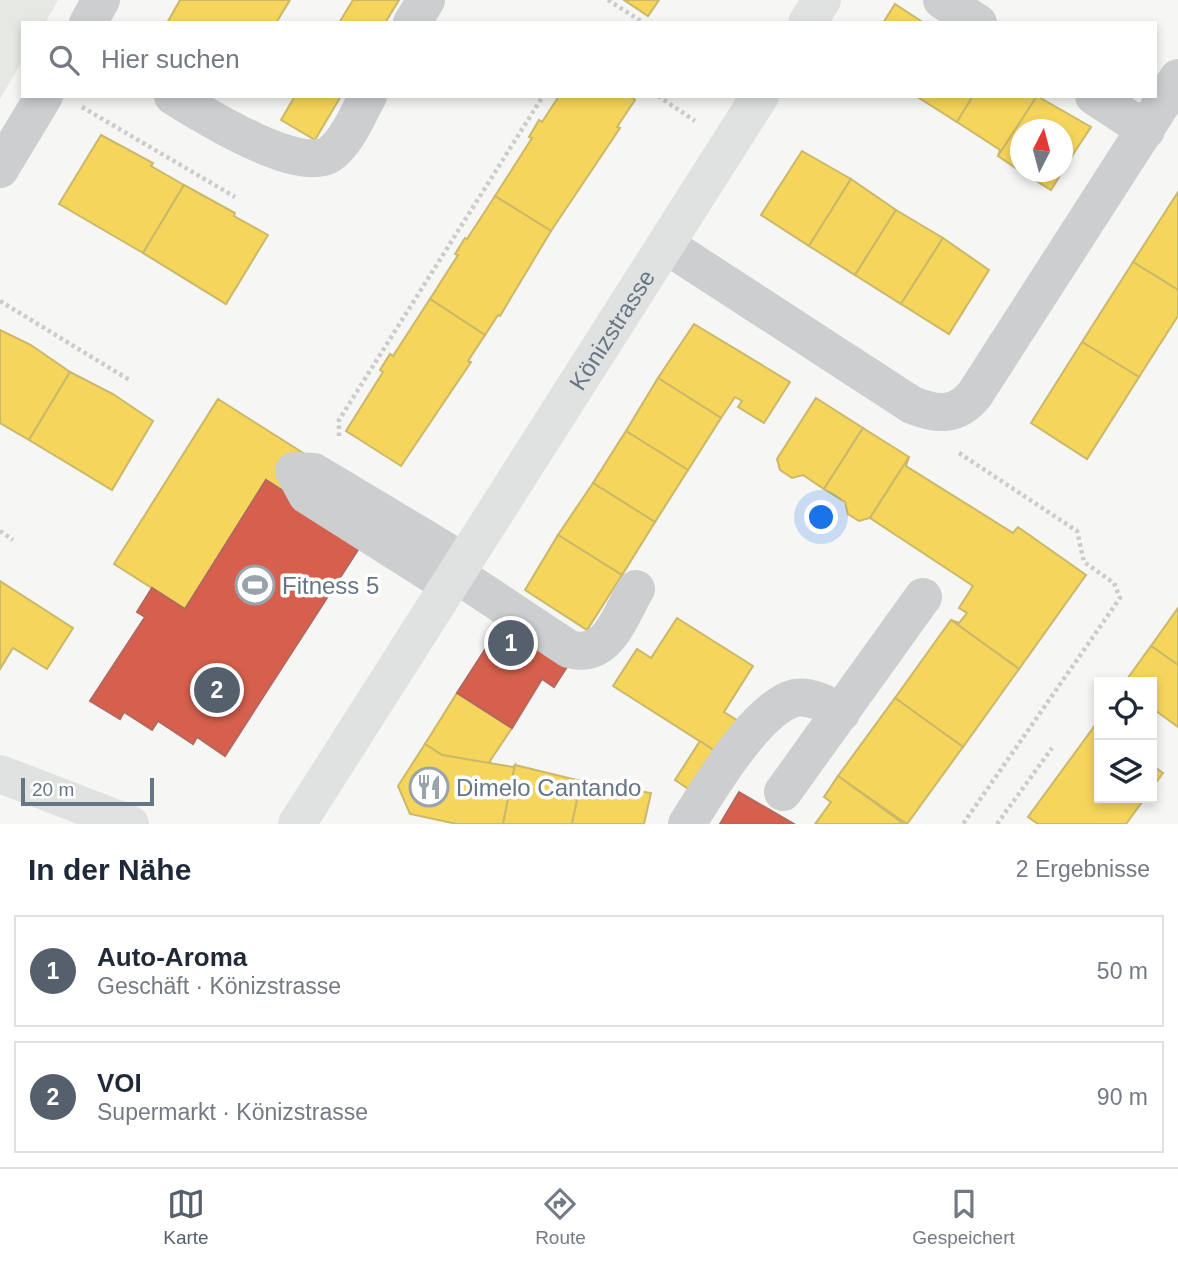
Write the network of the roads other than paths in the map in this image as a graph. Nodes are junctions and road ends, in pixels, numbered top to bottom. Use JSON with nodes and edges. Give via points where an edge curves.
{"nodes":[{"id":1,"x":102,"y":0,"type":"edge"},
{"id":2,"x":426,"y":0,"type":"edge"},
{"id":3,"x":822,"y":0,"type":"edge"},
{"id":4,"x":942,"y":0,"type":"edge"},
{"id":5,"x":89,"y":21,"type":"edge"},
{"id":6,"x":413,"y":21,"type":"edge"},
{"id":7,"x":808,"y":21,"type":"edge"},
{"id":8,"x":975,"y":21,"type":"edge"},
{"id":9,"x":1178,"y":78,"type":"edge"},
{"id":10,"x":43,"y":98,"type":"edge"},
{"id":11,"x":177,"y":98,"type":"edge"},
{"id":12,"x":367,"y":98,"type":"edge"},
{"id":13,"x":759,"y":98,"type":"edge"},
{"id":14,"x":1097,"y":98,"type":"edge"},
{"id":15,"x":1146,"y":130,"type":"junction"},
{"id":16,"x":0,"y":169,"type":"edge"},
{"id":17,"x":666,"y":245,"type":"junction"},
{"id":18,"x":456,"y":574,"type":"junction"},
{"id":19,"x":636,"y":589,"type":"dead end"},
{"id":20,"x":923,"y":597,"type":"dead end"},
{"id":21,"x":841,"y":713,"type":"junction"},
{"id":22,"x":0,"y":774,"type":"edge"},
{"id":23,"x":783,"y":792,"type":"dead end"},
{"id":24,"x":130,"y":824,"type":"edge"},
{"id":25,"x":297,"y":824,"type":"edge"},
{"id":26,"x":687,"y":824,"type":"edge"}],
"edges":[{"from":1,"to":5,"type":"street"},
{"from":2,"to":6,"type":"street"},
{"from":3,"to":7,"type":"main road"},
{"from":4,"to":8,"type":"street"},
{"from":9,"to":15,"type":"street"},
{"from":10,"to":16,"type":"street"},
{"from":11,"to":12,"type":"street","via":[[249,138],[293,156],[315,159],[336,149]]},
{"from":13,"to":17,"type":"main road","name":"Könizstrasse"},
{"from":14,"to":15,"type":"street"},
{"from":15,"to":17,"type":"street","via":[[975,394],[952,412],[912,405]]},
{"from":17,"to":18,"type":"main road","name":"Könizstrasse"},
{"from":18,"to":19,"type":"street","via":[[579,652],[603,645]]},
{"from":18,"to":25,"type":"main road","name":"Könizstrasse"},
{"from":20,"to":21,"type":"street"},
{"from":21,"to":23,"type":"street"},
{"from":21,"to":26,"type":"street","via":[[809,699],[796,698],[781,705],[730,756]]},
{"from":22,"to":24,"type":"main road"}]}
